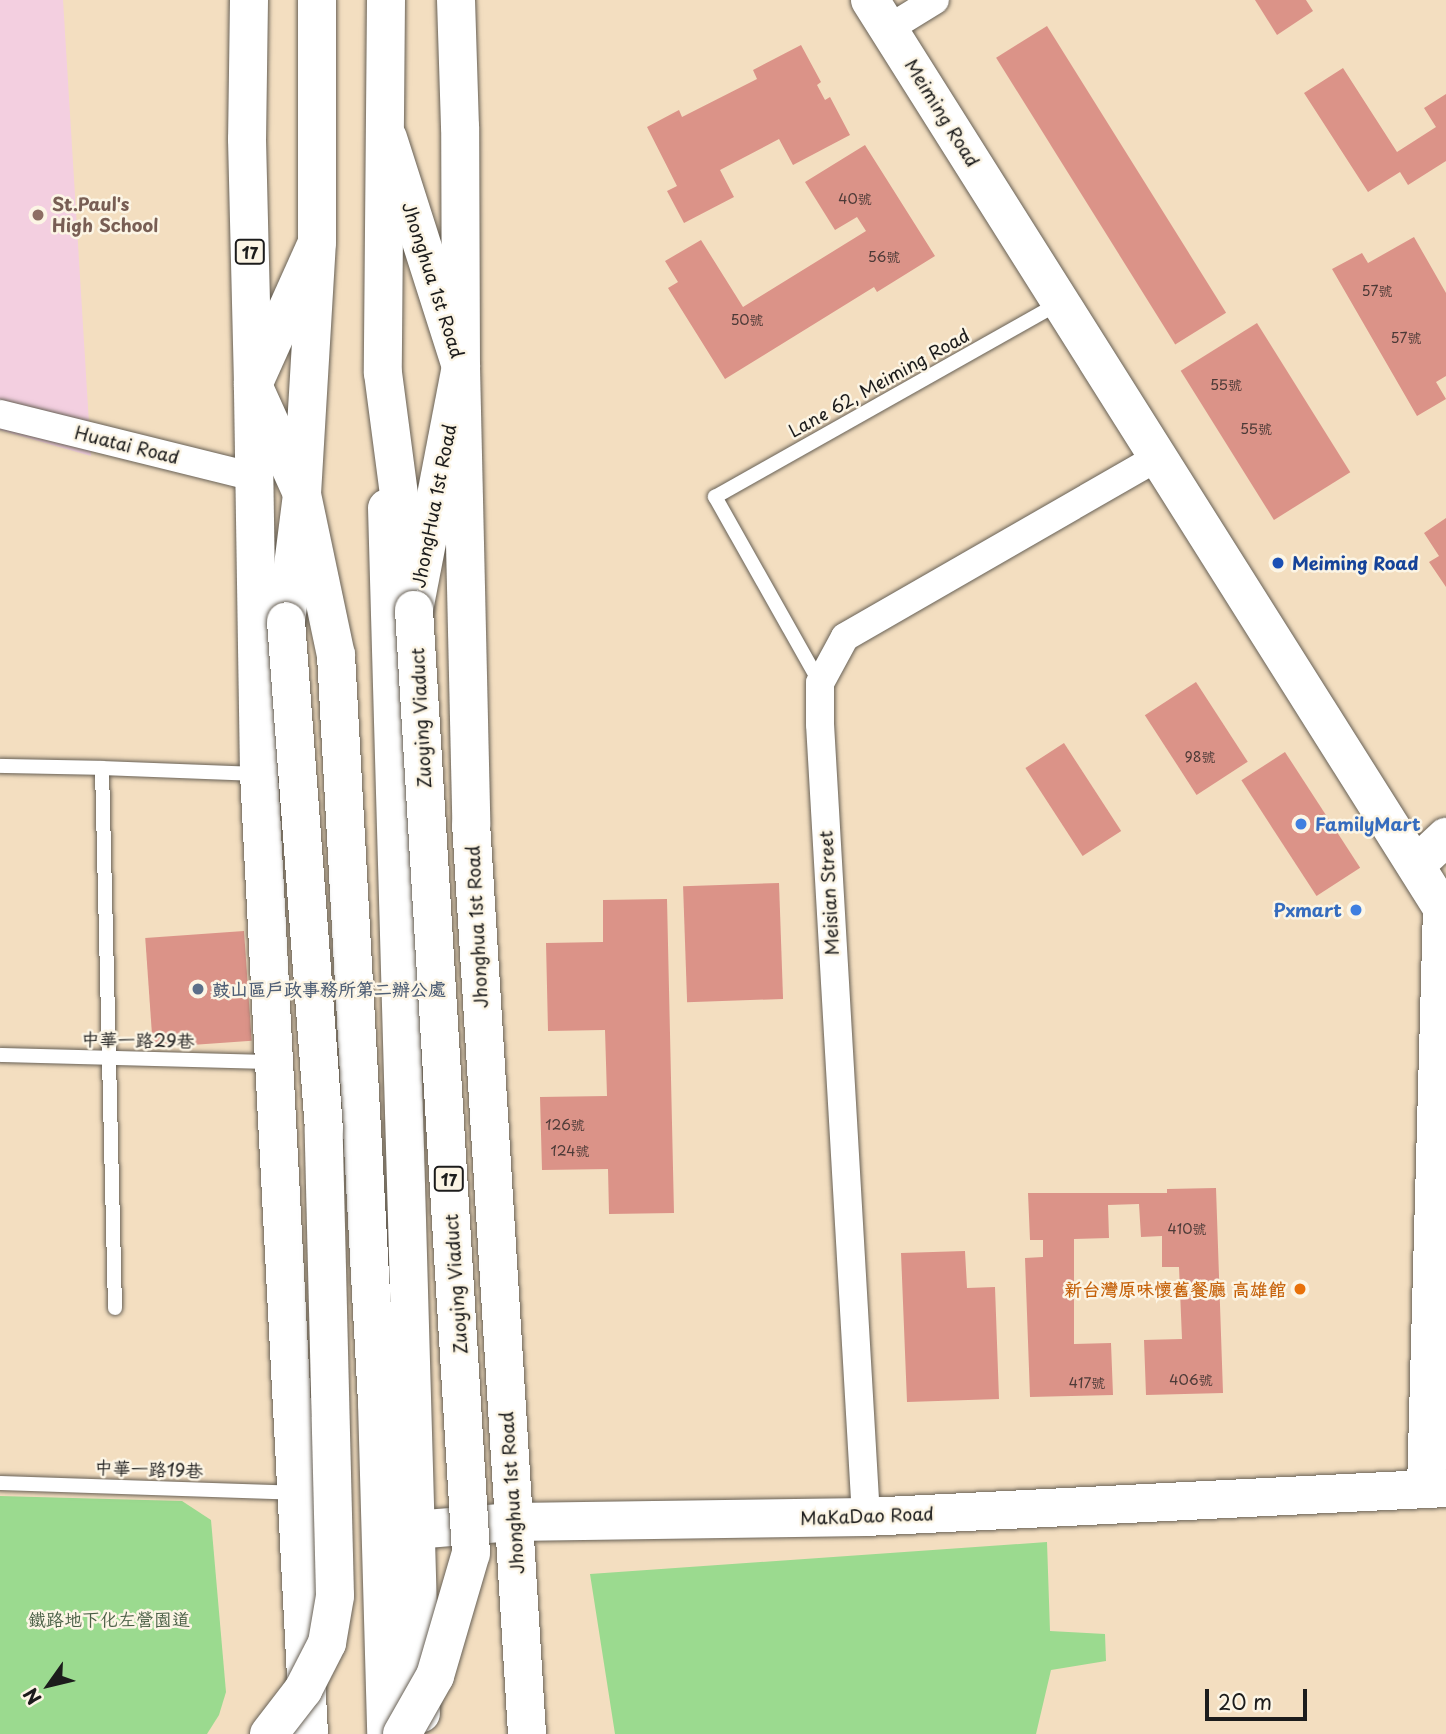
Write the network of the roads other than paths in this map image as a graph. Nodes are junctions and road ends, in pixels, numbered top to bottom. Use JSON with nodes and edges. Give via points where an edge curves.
{"nodes":[{"id":1,"x":249,"y":0,"type":"edge"},
{"id":2,"x":317,"y":0,"type":"edge"},
{"id":3,"x":386,"y":0,"type":"edge"},
{"id":4,"x":456,"y":0,"type":"edge"},
{"id":5,"x":935,"y":0,"type":"edge"},
{"id":6,"x":879,"y":14,"type":"edge"},
{"id":7,"x":386,"y":130,"type":"junction"},
{"id":8,"x":317,"y":243,"type":"junction"},
{"id":9,"x":1062,"y":302,"type":"junction"},
{"id":10,"x":461,"y":367,"type":"junction"},
{"id":11,"x":383,"y":373,"type":"junction"},
{"id":12,"x":253,"y":385,"type":"junction"},
{"id":13,"x":0,"y":414,"type":"edge"},
{"id":14,"x":1160,"y":456,"type":"junction"},
{"id":15,"x":255,"y":477,"type":"junction"},
{"id":16,"x":302,"y":494,"type":"junction"},
{"id":17,"x":414,"y":610,"type":"junction"},
{"id":18,"x":820,"y":683,"type":"junction"},
{"id":19,"x":0,"y":766,"type":"edge"},
{"id":20,"x":102,"y":768,"type":"junction"},
{"id":21,"x":259,"y":774,"type":"junction"},
{"id":22,"x":1446,"y":837,"type":"edge"},
{"id":23,"x":1432,"y":861,"type":"edge"},
{"id":24,"x":0,"y":1055,"type":"edge"},
{"id":25,"x":108,"y":1059,"type":"junction"},
{"id":26,"x":274,"y":1062,"type":"junction"},
{"id":27,"x":115,"y":1308,"type":"dead end"},
{"id":28,"x":0,"y":1483,"type":"edge"},
{"id":29,"x":1436,"y":1488,"type":"edge"},
{"id":30,"x":297,"y":1493,"type":"junction"},
{"id":31,"x":866,"y":1517,"type":"junction"},
{"id":32,"x":513,"y":1522,"type":"junction"},
{"id":33,"x":398,"y":1531,"type":"junction"},
{"id":34,"x":269,"y":1734,"type":"edge"},
{"id":35,"x":310,"y":1734,"type":"edge"},
{"id":36,"x":386,"y":1734,"type":"edge"},
{"id":37,"x":402,"y":1734,"type":"edge"},
{"id":38,"x":421,"y":1734,"type":"edge"},
{"id":39,"x":527,"y":1734,"type":"edge"}],
"edges":[{"from":1,"to":12,"type":"street","number":"17"},
{"from":2,"to":8,"type":"street"},
{"from":3,"to":7,"type":"street","name":"JhongHua 1st Road","number":"17"},
{"from":4,"to":10,"type":"street","name":"JhongHua 1st Road","number":"17"},
{"from":5,"to":6,"type":"street"},
{"from":6,"to":9,"type":"street","name":"Meiming Road"},
{"from":7,"to":10,"type":"street","name":"Jhonghua 1st Road"},
{"from":7,"to":11,"type":"street","name":"JhongHua 1st Road","number":"17"},
{"from":8,"to":12,"type":"street"},
{"from":8,"to":16,"type":"street"},
{"from":9,"to":14,"type":"street","name":"Meiming Road"},
{"from":9,"to":18,"type":"lane","name":"Lane 62, Meiming Road","via":[[715,497]]},
{"from":10,"to":17,"type":"street","name":"JhongHua 1st Road","number":"17"},
{"from":10,"to":32,"type":"street","name":"Jhonghua 1st Road","via":[[471,823]]},
{"from":11,"to":17,"type":"street","name":"JhongHua 1st Road","number":"17"},
{"from":11,"to":33,"type":"street","name":"Jhonghua 1st Road"},
{"from":12,"to":15,"type":"street"},
{"from":12,"to":16,"type":"street","number":"17"},
{"from":13,"to":15,"type":"street","name":"Huatai Road"},
{"from":14,"to":18,"type":"street","name":"Meisian Street","via":[[845,637]]},
{"from":14,"to":23,"type":"street","name":"Meiming Road"},
{"from":15,"to":21,"type":"street"},
{"from":16,"to":33,"type":"street","name":"Jhonghua 1st Road","via":[[336,655],[376,1390]]},
{"from":16,"to":34,"type":"street","bridge":true,"via":[[286,621],[324,1130],[335,1595],[327,1643],[303,1690]]},
{"from":17,"to":37,"type":"street","name":"Zuoying Viaduct","number":"17","bridge":true,"via":[[471,1553],[435,1676]]},
{"from":18,"to":31,"type":"street","name":"Meisian Street"},
{"from":19,"to":20,"type":"lane"},
{"from":20,"to":21,"type":"lane"},
{"from":20,"to":25,"type":"lane"},
{"from":21,"to":26,"type":"street"},
{"from":22,"to":23,"type":"street"},
{"from":23,"to":29,"type":"street","name":"Meiming Road","via":[[1442,908]]},
{"from":24,"to":25,"type":"lane","name":"中華一路29巷"},
{"from":25,"to":26,"type":"lane","name":"中華一路29巷"},
{"from":25,"to":27,"type":"lane"},
{"from":26,"to":30,"type":"street"},
{"from":28,"to":30,"type":"lane","name":"中華一路19巷"},
{"from":29,"to":31,"type":"street","name":"MaKaDao Road"},
{"from":30,"to":33,"type":"street","name":"MaKaDao Road"},
{"from":30,"to":35,"type":"street"},
{"from":31,"to":32,"type":"street","name":"MaKaDao Road"},
{"from":32,"to":33,"type":"street","name":"MaKaDao Road"},
{"from":32,"to":39,"type":"street","name":"Jhonghua 1st Road"},
{"from":33,"to":36,"type":"street","name":"Jhonghua 1st Road"},
{"from":33,"to":38,"type":"street","name":"Jhonghua 1st Road"}]}
